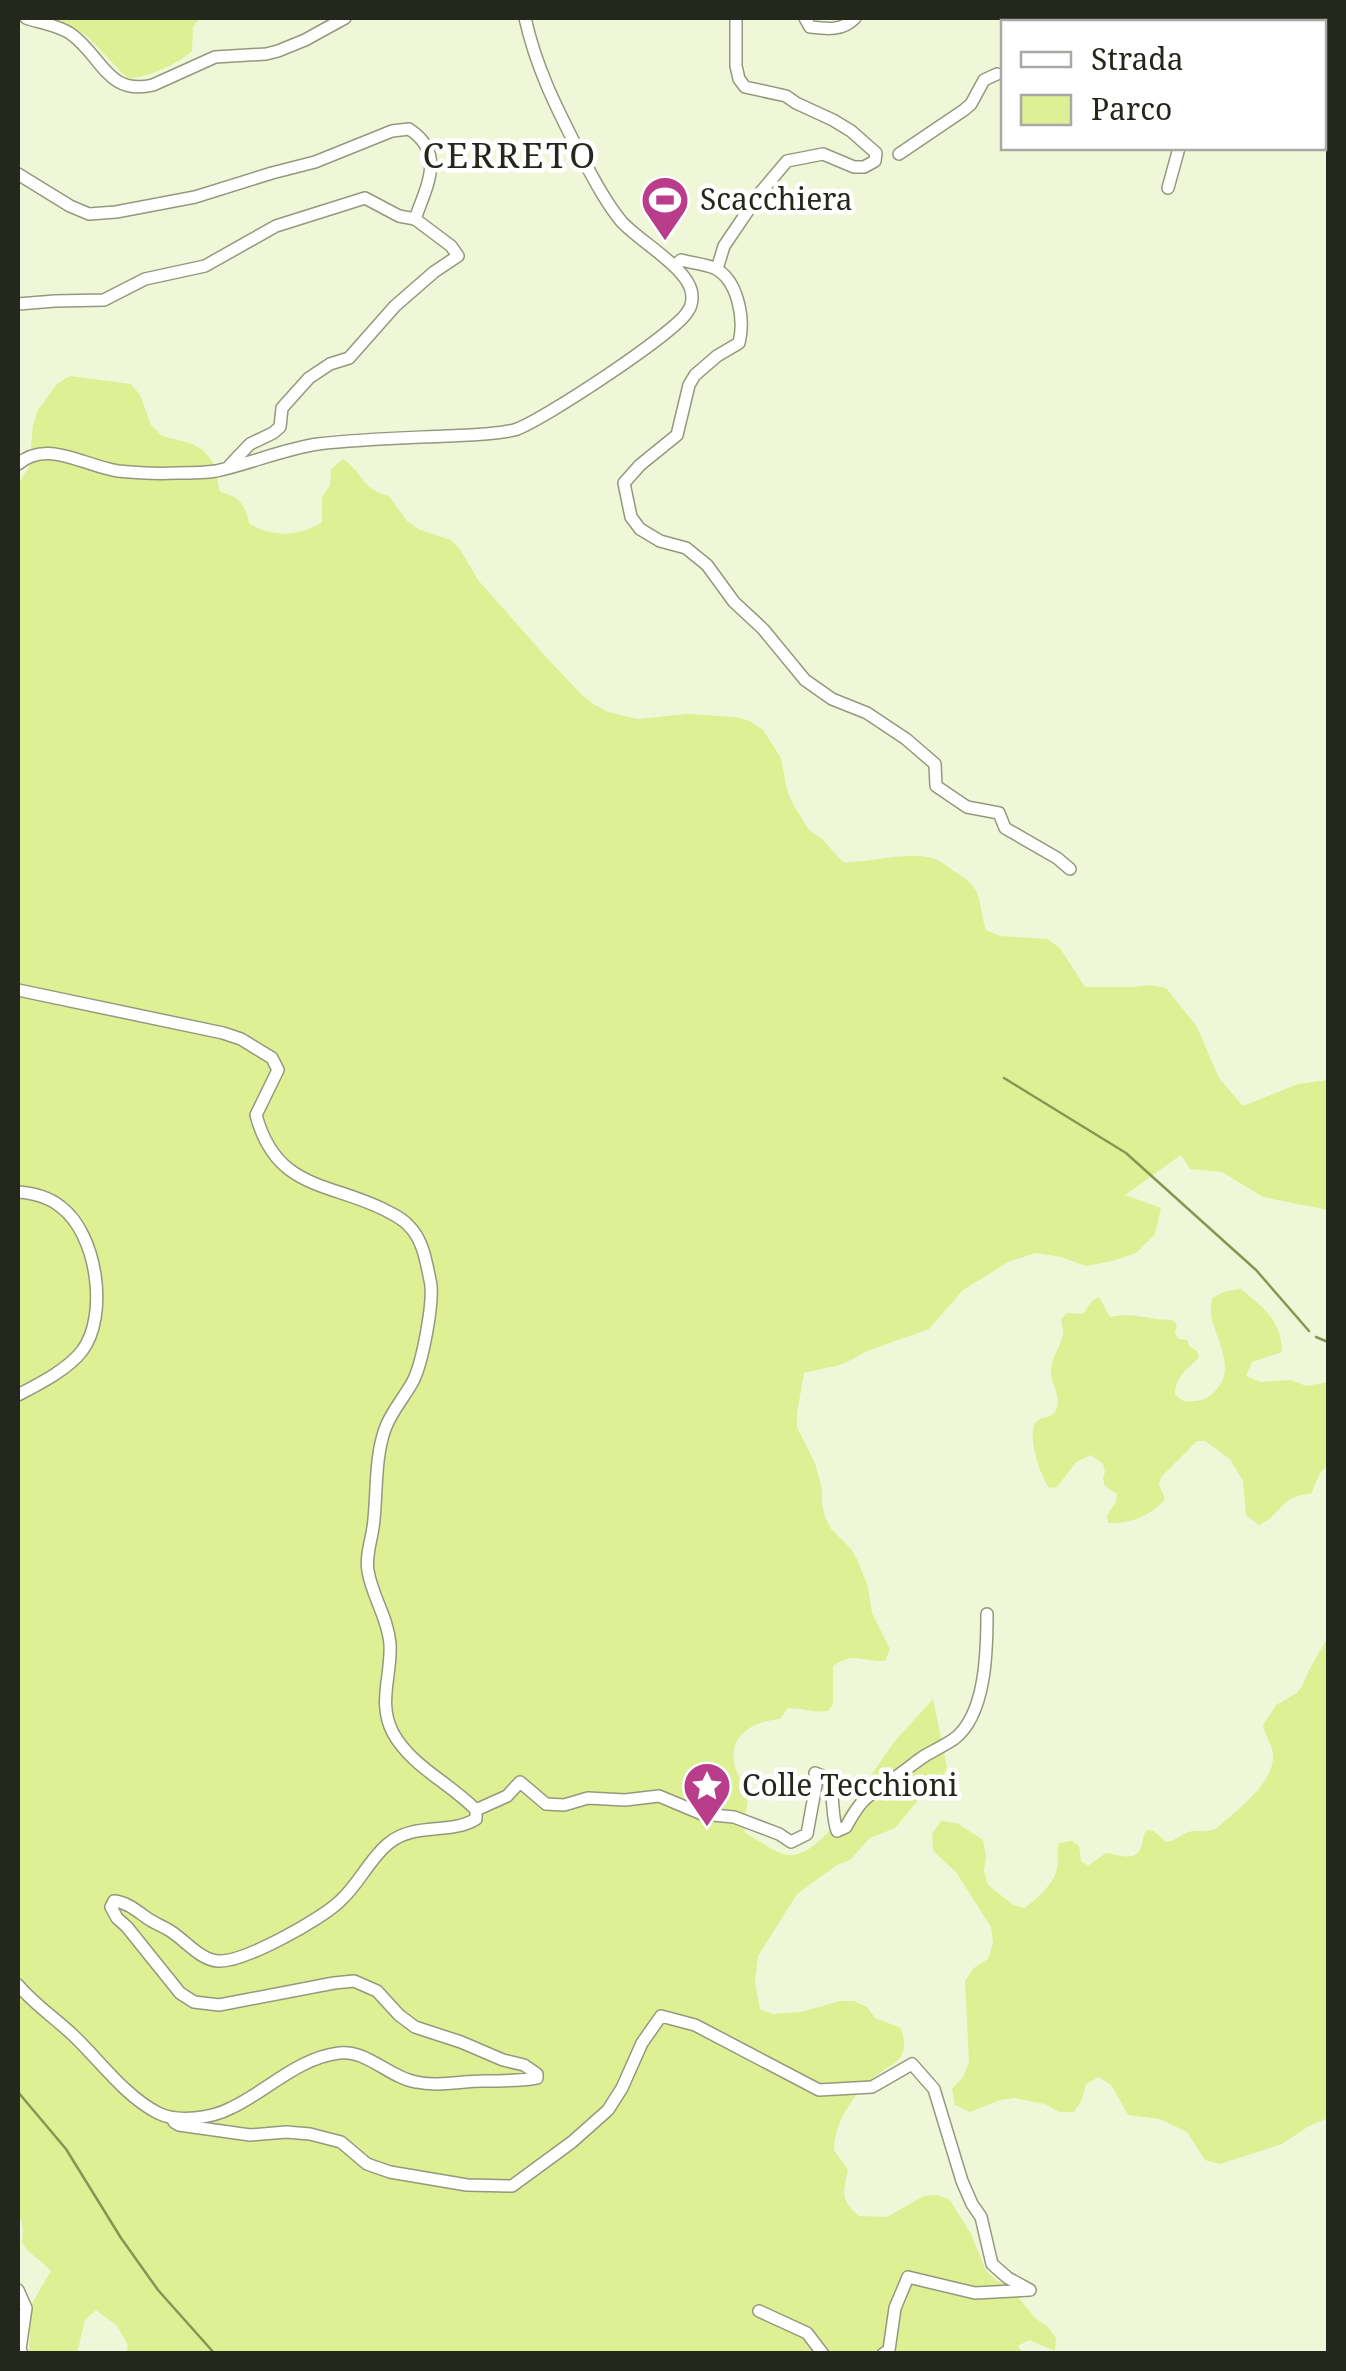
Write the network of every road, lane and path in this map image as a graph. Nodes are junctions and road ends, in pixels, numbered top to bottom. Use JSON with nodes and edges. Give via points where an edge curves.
{"nodes":[{"id":1,"x":26,"y":18,"type":"edge"},
{"id":2,"x":345,"y":18,"type":"edge"},
{"id":3,"x":525,"y":18,"type":"edge"},
{"id":4,"x":736,"y":18,"type":"edge"},
{"id":5,"x":805,"y":18,"type":"edge"},
{"id":6,"x":855,"y":18,"type":"edge"},
{"id":7,"x":996,"y":74,"type":"dead end"},
{"id":8,"x":1178,"y":150,"type":"edge"},
{"id":9,"x":899,"y":154,"type":"dead end"},
{"id":10,"x":18,"y":174,"type":"edge"},
{"id":11,"x":1168,"y":188,"type":"dead end"},
{"id":12,"x":415,"y":219,"type":"junction"},
{"id":13,"x":674,"y":266,"type":"junction"},
{"id":14,"x":717,"y":269,"type":"junction"},
{"id":15,"x":18,"y":304,"type":"edge"},
{"id":16,"x":18,"y":464,"type":"edge"},
{"id":17,"x":226,"y":468,"type":"junction"},
{"id":18,"x":1070,"y":870,"type":"dead end"},
{"id":19,"x":18,"y":990,"type":"edge"},
{"id":20,"x":18,"y":1192,"type":"edge"},
{"id":21,"x":18,"y":1394,"type":"edge"},
{"id":22,"x":988,"y":1614,"type":"dead end"},
{"id":23,"x":476,"y":1810,"type":"junction"},
{"id":24,"x":18,"y":1985,"type":"edge"},
{"id":25,"x":158,"y":2112,"type":"junction"},
{"id":26,"x":18,"y":2290,"type":"edge"},
{"id":27,"x":759,"y":2311,"type":"dead end"},
{"id":28,"x":22,"y":2354,"type":"edge"},
{"id":29,"x":823,"y":2354,"type":"edge"},
{"id":30,"x":883,"y":2354,"type":"edge"}],
"edges":[{"from":1,"to":2,"type":"street","via":[[71,34],[114,80],[142,87],[214,57],[278,52]]},
{"from":3,"to":13,"type":"street","via":[[546,89],[611,208]]},
{"from":4,"to":14,"type":"street","via":[[736,66],[745,87],[786,96],[851,131],[876,153],[864,167],[824,154],[787,161],[724,246]]},
{"from":5,"to":6,"type":"street","via":[[810,28],[833,28]]},
{"from":7,"to":9,"type":"street","via":[[984,80],[971,104]]},
{"from":8,"to":11,"type":"street"},
{"from":10,"to":12,"type":"street","via":[[89,214],[116,212],[195,198],[409,129],[420,136],[432,169]]},
{"from":12,"to":15,"type":"street","via":[[365,198],[276,226],[206,266],[145,279],[104,300]]},
{"from":12,"to":17,"type":"street","via":[[458,256],[395,306],[348,358],[309,378],[282,408],[280,427]]},
{"from":13,"to":14,"type":"street","via":[[682,260]]},
{"from":13,"to":17,"type":"street","via":[[691,289],[688,312],[533,423],[487,434],[304,446]]},
{"from":14,"to":18,"type":"street","via":[[732,283],[739,342],[695,376],[676,435],[624,483],[631,517],[650,537],[686,548],[707,565],[805,680],[867,713],[935,764],[936,786],[967,806],[999,813],[1005,828]]},
{"from":16,"to":17,"type":"street","via":[[33,454],[55,453],[120,471]]},
{"from":19,"to":23,"type":"street","via":[[197,1026],[272,1058],[278,1070],[256,1116],[270,1151],[315,1186],[402,1219],[421,1244],[432,1287],[421,1362],[384,1432],[367,1566],[390,1644],[385,1710],[391,1729],[420,1765]]},
{"from":20,"to":21,"type":"street","via":[[49,1199],[77,1223],[98,1310],[76,1358]]},
{"from":22,"to":23,"type":"street","via":[[979,1700],[956,1738],[863,1798],[837,1831],[834,1793],[828,1778],[815,1773],[807,1834],[791,1842],[659,1796],[588,1798],[564,1806],[546,1804],[520,1782]]},
{"from":23,"to":25,"type":"street","via":[[476,1820],[464,1826],[403,1834],[325,1914],[228,1960],[207,1958],[123,1902],[111,1906],[194,2002],[219,2006],[354,1981],[377,1992],[415,2028],[524,2065],[537,2078],[414,2082],[341,2052],[286,2074],[229,2110],[195,2118]]},
{"from":24,"to":25,"type":"street"},
{"from":25,"to":30,"type":"street","via":[[179,2125],[341,2142],[367,2164],[390,2172],[512,2186],[608,2110],[661,2016],[695,2025],[818,2090],[872,2087],[912,2064],[934,2089],[992,2264],[1030,2290],[975,2292],[908,2277]]},
{"from":26,"to":28,"type":"street","via":[[26,2308]]},
{"from":27,"to":29,"type":"street","via":[[807,2334]]}]}
